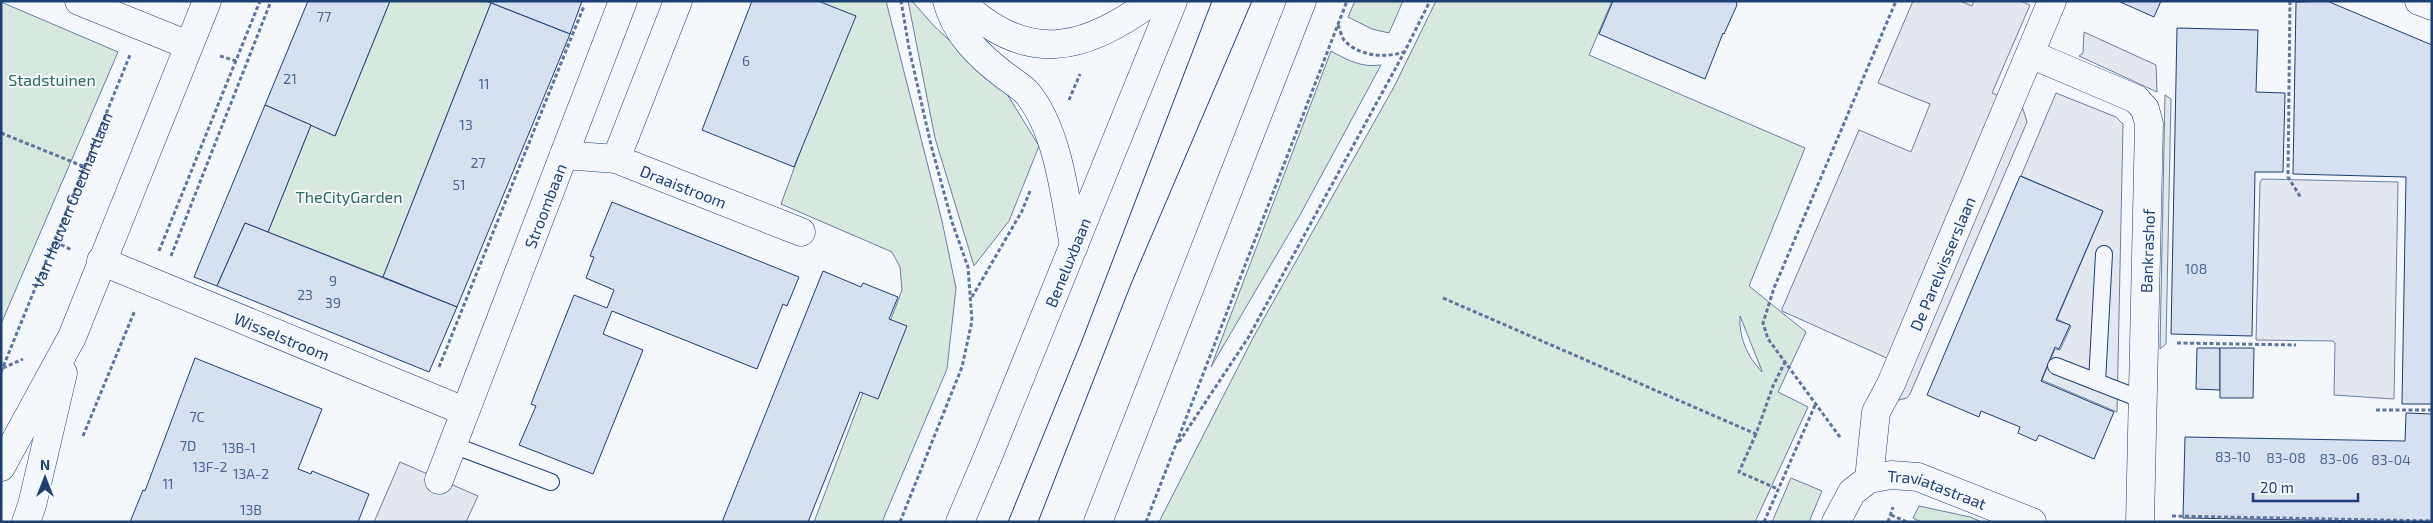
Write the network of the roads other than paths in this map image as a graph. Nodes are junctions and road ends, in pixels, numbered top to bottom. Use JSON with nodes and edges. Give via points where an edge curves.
{"nodes":[{"id":1,"x":79,"y":1,"type":"edge"},
{"id":2,"x":207,"y":1,"type":"edge"},
{"id":3,"x":623,"y":1,"type":"edge"},
{"id":4,"x":678,"y":1,"type":"edge"},
{"id":5,"x":947,"y":1,"type":"edge"},
{"id":6,"x":960,"y":1,"type":"edge"},
{"id":7,"x":1152,"y":1,"type":"edge"},
{"id":8,"x":1173,"y":1,"type":"edge"},
{"id":9,"x":1302,"y":1,"type":"edge"},
{"id":10,"x":2052,"y":1,"type":"edge"},
{"id":11,"x":2419,"y":1,"type":"edge"},
{"id":12,"x":2432,"y":6,"type":"edge"},
{"id":13,"x":188,"y":46,"type":"junction"},
{"id":14,"x":2030,"y":54,"type":"junction"},
{"id":15,"x":564,"y":155,"type":"junction"},
{"id":16,"x":616,"y":159,"type":"junction"},
{"id":17,"x":800,"y":232,"type":"dead end"},
{"id":18,"x":1074,"y":246,"type":"junction"},
{"id":19,"x":2104,"y":254,"type":"dead end"},
{"id":20,"x":101,"y":262,"type":"junction"},
{"id":21,"x":72,"y":337,"type":"junction"},
{"id":22,"x":2056,"y":366,"type":"dead end"},
{"id":23,"x":2097,"y":382,"type":"junction"},
{"id":24,"x":2143,"y":408,"type":"junction"},
{"id":25,"x":464,"y":411,"type":"junction"},
{"id":26,"x":453,"y":445,"type":"junction"},
{"id":27,"x":1,"y":467,"type":"edge"},
{"id":28,"x":1869,"y":479,"type":"junction"},
{"id":29,"x":439,"y":480,"type":"dead end"},
{"id":30,"x":551,"y":482,"type":"dead end"},
{"id":31,"x":2140,"y":519,"type":"edge"},
{"id":32,"x":26,"y":522,"type":"edge"},
{"id":33,"x":960,"y":522,"type":"edge"},
{"id":34,"x":1098,"y":522,"type":"edge"},
{"id":35,"x":1836,"y":522,"type":"edge"},
{"id":36,"x":2032,"y":522,"type":"edge"}],
"edges":[{"from":1,"to":13,"type":"street"},
{"from":2,"to":13,"type":"street"},
{"from":3,"to":15,"type":"street","name":"Stroombaan"},
{"from":4,"to":16,"type":"street"},
{"from":5,"to":18,"type":"street","via":[[950,13],[972,49],[1027,93],[1041,113],[1054,150]]},
{"from":6,"to":7,"type":"street","via":[[991,26],[1012,37],[1044,44],[1068,44],[1122,23]]},
{"from":8,"to":18,"type":"street","name":"Beneluxbaan"},
{"from":9,"to":34,"type":"street"},
{"from":10,"to":14,"type":"street","name":"De Parelvisserslaan"},
{"from":11,"to":12,"type":"street"},
{"from":13,"to":20,"type":"street"},
{"from":14,"to":24,"type":"street","name":"Bankrashof","via":[[2136,99],[2145,109],[2149,134]]},
{"from":14,"to":28,"type":"street","name":"De Parelvisserslaan","via":[[1891,384],[1876,412]]},
{"from":15,"to":16,"type":"street","name":"Draaistroom"},
{"from":15,"to":25,"type":"street","name":"Stroombaan"},
{"from":16,"to":17,"type":"street","name":"Draaistroom"},
{"from":18,"to":33,"type":"street","name":"Beneluxbaan"},
{"from":19,"to":23,"type":"lane"},
{"from":20,"to":21,"type":"street"},
{"from":20,"to":25,"type":"street","name":"Wisselstroom"},
{"from":21,"to":27,"type":"street"},
{"from":21,"to":32,"type":"street"},
{"from":22,"to":23,"type":"lane"},
{"from":23,"to":24,"type":"lane"},
{"from":24,"to":31,"type":"street","name":"Bankrashof"},
{"from":25,"to":26,"type":"street","name":"Stroombaan"},
{"from":26,"to":29,"type":"street","name":"Stroombaan"},
{"from":26,"to":30,"type":"lane"},
{"from":28,"to":35,"type":"street","via":[[1852,492]]},
{"from":28,"to":36,"type":"street","name":"Traviatastraat","via":[[1892,475],[1918,477]]}]}
